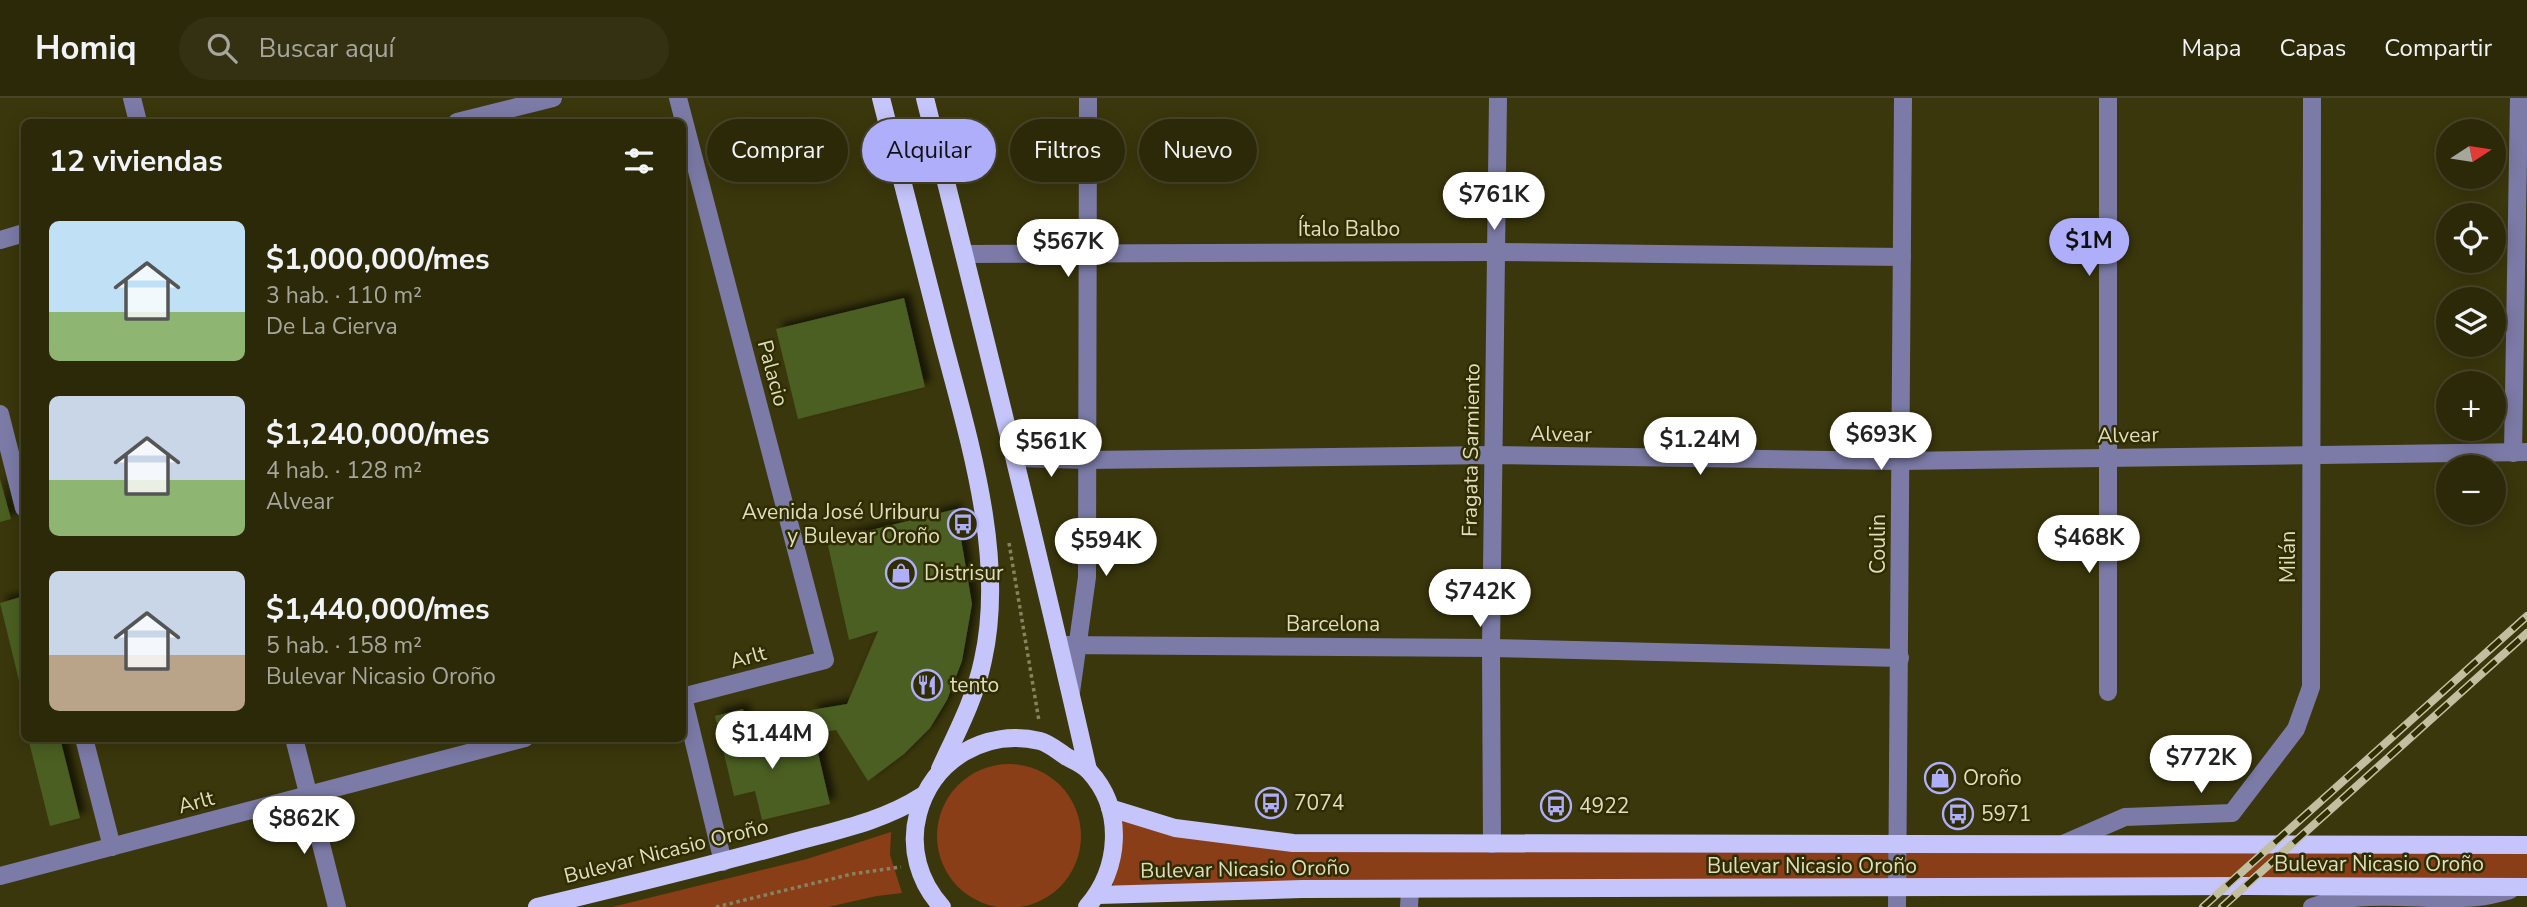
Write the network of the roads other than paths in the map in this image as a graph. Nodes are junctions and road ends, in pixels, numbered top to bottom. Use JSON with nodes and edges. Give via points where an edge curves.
{"nodes":[{"id":1,"x":132,"y":98,"type":"edge"},
{"id":2,"x":553,"y":98,"type":"edge"},
{"id":3,"x":678,"y":98,"type":"edge"},
{"id":4,"x":881,"y":98,"type":"edge"},
{"id":5,"x":925,"y":98,"type":"edge"},
{"id":6,"x":1088,"y":98,"type":"edge"},
{"id":7,"x":1498,"y":98,"type":"edge"},
{"id":8,"x":1903,"y":98,"type":"edge"},
{"id":9,"x":2108,"y":98,"type":"edge"},
{"id":10,"x":2312,"y":98,"type":"edge"},
{"id":11,"x":2519,"y":98,"type":"edge"},
{"id":12,"x":508,"y":110,"type":"edge"},
{"id":13,"x":137,"y":119,"type":"edge"},
{"id":14,"x":470,"y":119,"type":"edge"},
{"id":15,"x":683,"y":119,"type":"edge"},
{"id":16,"x":686,"y":129,"type":"edge"},
{"id":17,"x":21,"y":234,"type":"edge"},
{"id":18,"x":0,"y":240,"type":"edge"},
{"id":19,"x":1087,"y":252,"type":"junction"},
{"id":20,"x":1498,"y":252,"type":"junction"},
{"id":21,"x":964,"y":254,"type":"junction"},
{"id":22,"x":1902,"y":257,"type":"junction"},
{"id":23,"x":0,"y":414,"type":"edge"},
{"id":24,"x":2520,"y":453,"type":"edge"},
{"id":25,"x":2311,"y":455,"type":"junction"},
{"id":26,"x":1494,"y":456,"type":"junction"},
{"id":27,"x":1015,"y":458,"type":"junction"},
{"id":28,"x":2108,"y":458,"type":"junction"},
{"id":29,"x":1088,"y":460,"type":"junction"},
{"id":30,"x":1901,"y":461,"type":"junction"},
{"id":31,"x":21,"y":496,"type":"edge"},
{"id":32,"x":1068,"y":645,"type":"junction"},
{"id":33,"x":1491,"y":648,"type":"junction"},
{"id":34,"x":1900,"y":658,"type":"junction"},
{"id":35,"x":825,"y":660,"type":"joint"},
{"id":36,"x":2108,"y":692,"type":"dead end"},
{"id":37,"x":686,"y":696,"type":"edge"},
{"id":38,"x":686,"y":709,"type":"edge"},
{"id":39,"x":85,"y":742,"type":"edge"},
{"id":40,"x":295,"y":742,"type":"edge"},
{"id":41,"x":480,"y":744,"type":"edge"},
{"id":42,"x":940,"y":769,"type":"junction"},
{"id":43,"x":1088,"y":770,"type":"junction"},
{"id":44,"x":308,"y":796,"type":"junction"},
{"id":45,"x":922,"y":796,"type":"junction"},
{"id":46,"x":1110,"y":808,"type":"junction"},
{"id":47,"x":1492,"y":844,"type":"junction"},
{"id":48,"x":2527,"y":845,"type":"edge"},
{"id":49,"x":1899,"y":846,"type":"junction"},
{"id":50,"x":2059,"y":846,"type":"junction"},
{"id":51,"x":112,"y":847,"type":"junction"},
{"id":52,"x":723,"y":862,"type":"junction"},
{"id":53,"x":1109,"y":872,"type":"junction"},
{"id":54,"x":0,"y":876,"type":"edge"},
{"id":55,"x":2524,"y":887,"type":"edge"},
{"id":56,"x":1898,"y":888,"type":"junction"},
{"id":57,"x":1221,"y":891,"type":"junction"},
{"id":58,"x":1409,"y":898,"type":"edge"},
{"id":59,"x":1118,"y":900,"type":"edge"},
{"id":60,"x":1092,"y":901,"type":"edge"},
{"id":61,"x":337,"y":907,"type":"edge"},
{"id":62,"x":537,"y":907,"type":"edge"},
{"id":63,"x":942,"y":907,"type":"edge"},
{"id":64,"x":1193,"y":907,"type":"edge"},
{"id":65,"x":1897,"y":907,"type":"edge"},
{"id":66,"x":2312,"y":907,"type":"edge"}],
"edges":[{"from":1,"to":13,"type":"street"},
{"from":2,"to":12,"type":"street"},
{"from":3,"to":15,"type":"street","name":"Palacio"},
{"from":4,"to":42,"type":"main road","via":[[972,451],[988,553],[990,602],[983,659],[971,701]]},
{"from":5,"to":21,"type":"main road"},
{"from":6,"to":19,"type":"street"},
{"from":7,"to":20,"type":"street","name":"Fragata Sarmiento"},
{"from":8,"to":22,"type":"street","name":"Coulin"},
{"from":9,"to":28,"type":"street"},
{"from":10,"to":25,"type":"street","name":"Milán"},
{"from":11,"to":24,"type":"street"},
{"from":12,"to":14,"type":"street"},
{"from":16,"to":35,"type":"street","name":"Palacio"},
{"from":17,"to":18,"type":"street"},
{"from":19,"to":20,"type":"street","name":"Ítalo Balbo"},
{"from":19,"to":21,"type":"street","name":"Ítalo Balbo"},
{"from":19,"to":29,"type":"street"},
{"from":20,"to":22,"type":"street","name":"Ítalo Balbo"},
{"from":20,"to":26,"type":"street","name":"Fragata Sarmiento"},
{"from":21,"to":27,"type":"main road"},
{"from":22,"to":30,"type":"street","name":"Coulin"},
{"from":23,"to":31,"type":"street"},
{"from":24,"to":25,"type":"street","name":"Alvear"},
{"from":25,"to":28,"type":"street","name":"Alvear"},
{"from":25,"to":50,"type":"street","name":"Milán","via":[[2311,687],[2296,729],[2232,813],[2126,817]]},
{"from":26,"to":29,"type":"street","name":"Alvear"},
{"from":26,"to":30,"type":"street","name":"Alvear"},
{"from":26,"to":33,"type":"street","name":"Fragata Sarmiento"},
{"from":27,"to":29,"type":"street","name":"Alvear"},
{"from":27,"to":32,"type":"main road"},
{"from":28,"to":30,"type":"street","name":"Alvear"},
{"from":28,"to":36,"type":"street"},
{"from":29,"to":32,"type":"street","via":[[1087,577]]},
{"from":30,"to":34,"type":"street","name":"Coulin"},
{"from":32,"to":33,"type":"street","name":"Barcelona"},
{"from":32,"to":43,"type":"main road","via":[[1071,692]]},
{"from":33,"to":34,"type":"street","name":"Barcelona"},
{"from":33,"to":47,"type":"street","name":"Fragata Sarmiento"},
{"from":34,"to":49,"type":"street","name":"Coulin"},
{"from":35,"to":37,"type":"street","name":"Arlt"},
{"from":38,"to":52,"type":"street"},
{"from":39,"to":51,"type":"street"},
{"from":40,"to":44,"type":"street"},
{"from":41,"to":44,"type":"street","name":"Arlt"},
{"from":42,"to":43,"type":"main road","via":[[970,747],[1005,737],[1042,741]]},
{"from":42,"to":45,"type":"main road"},
{"from":43,"to":46,"type":"main road"},
{"from":44,"to":51,"type":"street","name":"Arlt"},
{"from":44,"to":61,"type":"street"},
{"from":45,"to":52,"type":"main road","name":"Bulevar Nicasio Oroño","via":[[900,810],[863,823]]},
{"from":45,"to":63,"type":"main road","via":[[914,830],[917,864]]},
{"from":46,"to":47,"type":"main road","name":"Bulevar Nicasio Oroño","via":[[1175,828],[1293,843]]},
{"from":46,"to":53,"type":"main road","via":[[1114,848]]},
{"from":47,"to":49,"type":"main road","name":"Bulevar Nicasio Oroño"},
{"from":48,"to":50,"type":"main road","name":"Bulevar Nicasio Oroño"},
{"from":49,"to":50,"type":"main road","name":"Bulevar Nicasio Oroño"},
{"from":49,"to":56,"type":"street","name":"Coulin"},
{"from":51,"to":54,"type":"street","name":"Arlt"},
{"from":52,"to":62,"type":"main road","name":"Bulevar Nicasio Oroño"},
{"from":53,"to":59,"type":"main road"},
{"from":53,"to":60,"type":"main road"},
{"from":55,"to":56,"type":"main road","name":"Bulevar Nicasio Oroño"},
{"from":55,"to":66,"type":"street","via":[[2479,897],[2374,896],[2336,899]]},
{"from":56,"to":58,"type":"main road","name":"Bulevar Nicasio Oroño"},
{"from":56,"to":65,"type":"street","name":"Coulin"},
{"from":57,"to":58,"type":"main road","name":"Bulevar Nicasio Oroño"},
{"from":57,"to":59,"type":"main road","name":"Bulevar Nicasio Oroño"},
{"from":57,"to":64,"type":"main road"},
{"from":59,"to":60,"type":"main road","name":"Bulevar Nicasio Oroño"}]}
